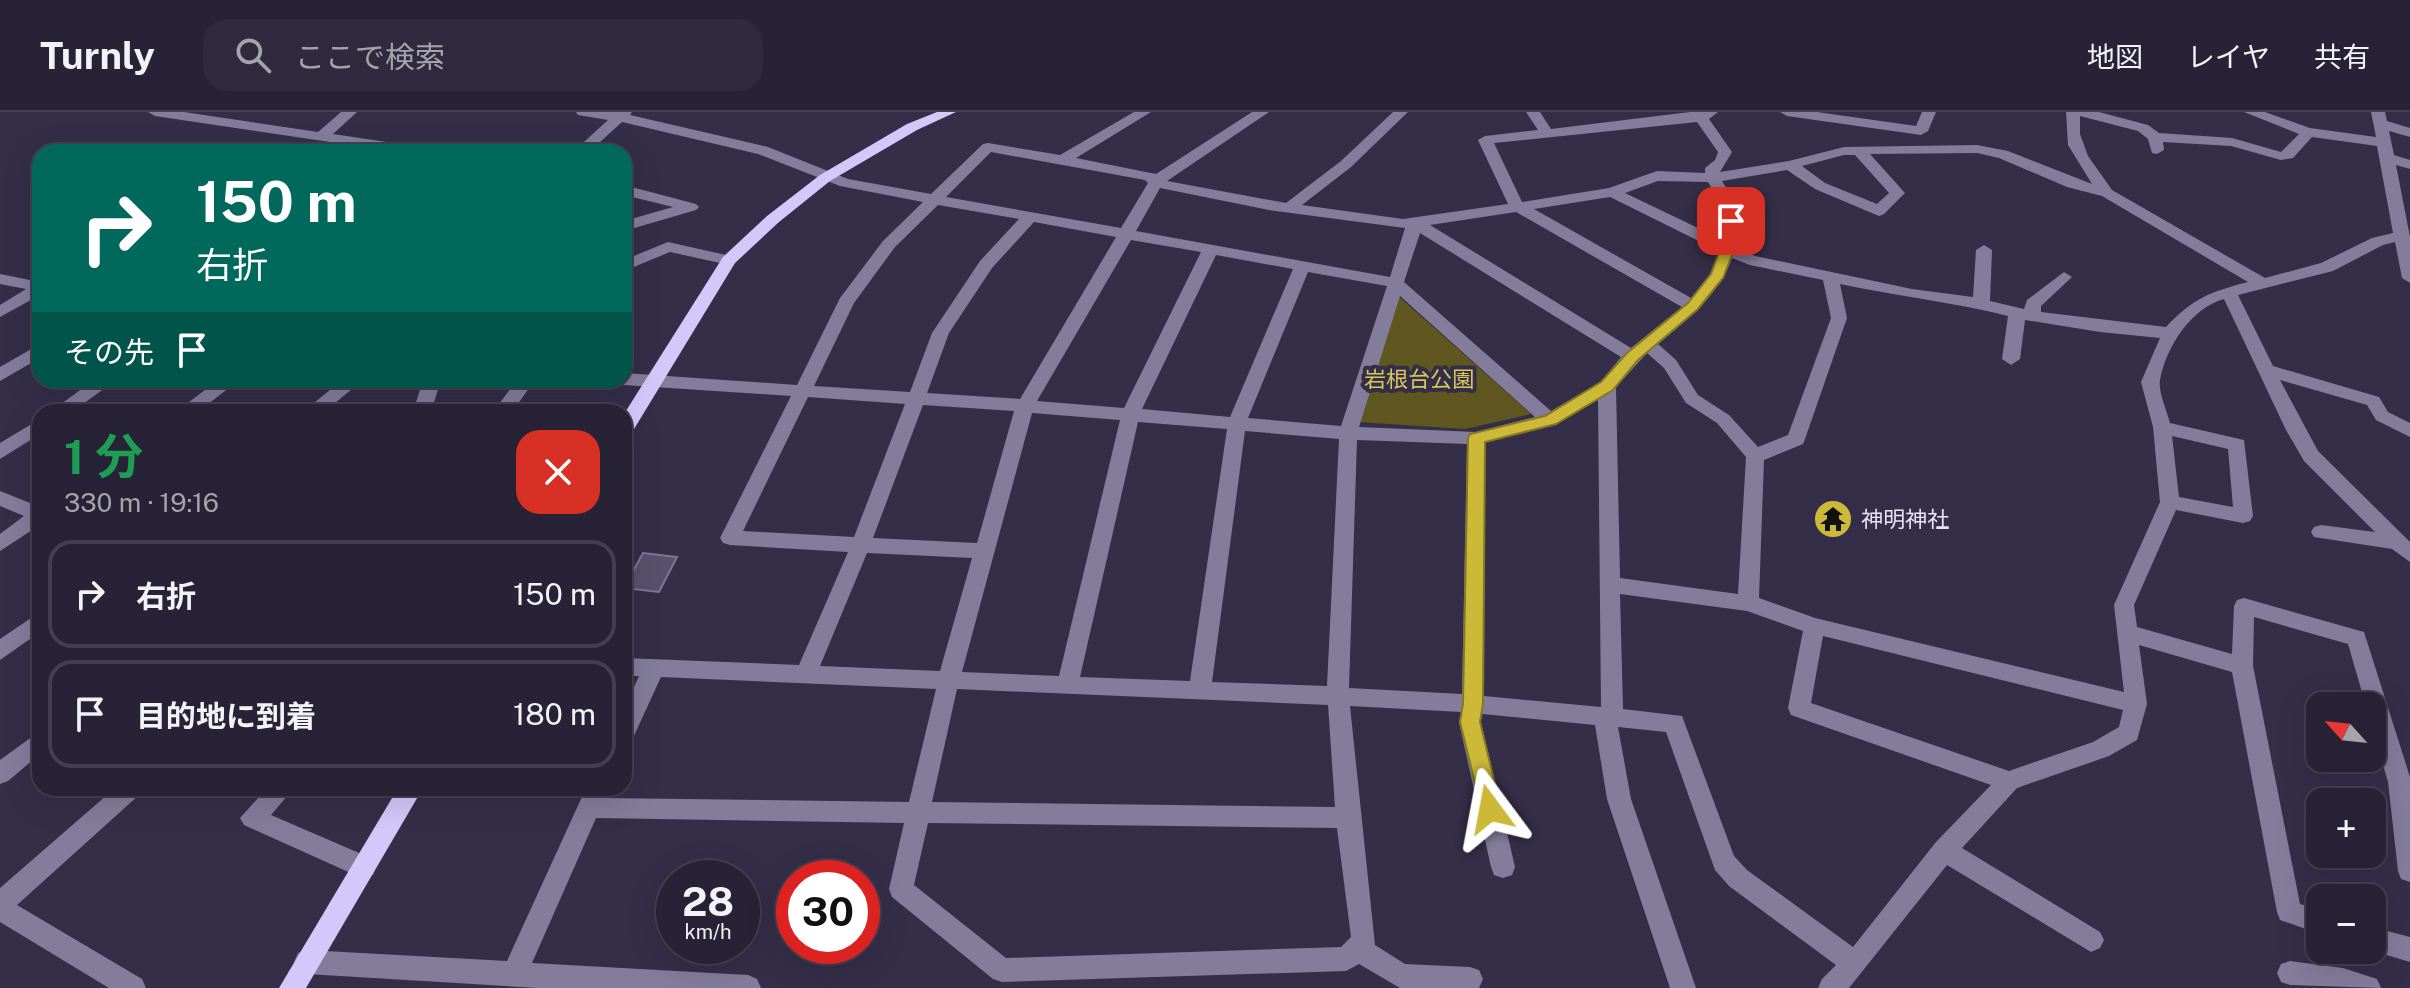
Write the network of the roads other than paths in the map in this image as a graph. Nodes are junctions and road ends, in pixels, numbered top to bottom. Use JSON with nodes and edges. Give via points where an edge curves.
{"nodes":[{"id":1,"x":155,"y":112,"type":"edge"},
{"id":2,"x":350,"y":112,"type":"edge"},
{"id":3,"x":583,"y":112,"type":"edge"},
{"id":4,"x":949,"y":112,"type":"edge"},
{"id":5,"x":1144,"y":112,"type":"edge"},
{"id":6,"x":1262,"y":112,"type":"edge"},
{"id":7,"x":1401,"y":112,"type":"edge"},
{"id":8,"x":1533,"y":112,"type":"edge"},
{"id":9,"x":1787,"y":112,"type":"edge"},
{"id":10,"x":1929,"y":112,"type":"edge"},
{"id":11,"x":2073,"y":112,"type":"edge"},
{"id":12,"x":2082,"y":112,"type":"edge"},
{"id":13,"x":2251,"y":112,"type":"edge"},
{"id":14,"x":622,"y":114,"type":"edge"},
{"id":15,"x":1703,"y":114,"type":"edge"},
{"id":16,"x":2379,"y":118,"type":"edge"},
{"id":17,"x":2308,"y":132,"type":"junction"},
{"id":18,"x":1547,"y":133,"type":"junction"},
{"id":19,"x":2410,"y":133,"type":"edge"},
{"id":20,"x":321,"y":136,"type":"junction"},
{"id":21,"x":374,"y":144,"type":"edge"},
{"id":22,"x":589,"y":144,"type":"edge"},
{"id":23,"x":1859,"y":150,"type":"junction"},
{"id":24,"x":2386,"y":151,"type":"junction"},
{"id":25,"x":1063,"y":160,"type":"junction"},
{"id":26,"x":1790,"y":165,"type":"junction"},
{"id":27,"x":2410,"y":165,"type":"edge"},
{"id":28,"x":825,"y":178,"type":"junction"},
{"id":29,"x":1713,"y":178,"type":"junction"},
{"id":30,"x":1156,"y":183,"type":"junction"},
{"id":31,"x":632,"y":192,"type":"edge"},
{"id":32,"x":1612,"y":192,"type":"junction"},
{"id":33,"x":2107,"y":193,"type":"junction"},
{"id":34,"x":933,"y":197,"type":"junction"},
{"id":35,"x":1516,"y":205,"type":"junction"},
{"id":36,"x":1291,"y":206,"type":"junction"},
{"id":37,"x":1032,"y":215,"type":"junction"},
{"id":38,"x":1415,"y":223,"type":"junction"},
{"id":39,"x":632,"y":224,"type":"edge"},
{"id":40,"x":1126,"y":232,"type":"junction"},
{"id":41,"x":2400,"y":236,"type":"junction"},
{"id":42,"x":1211,"y":248,"type":"junction"},
{"id":43,"x":1727,"y":250,"type":"junction"},
{"id":44,"x":1984,"y":250,"type":"dead end"},
{"id":45,"x":729,"y":260,"type":"junction"},
{"id":46,"x":632,"y":263,"type":"edge"},
{"id":47,"x":1303,"y":265,"type":"junction"},
{"id":48,"x":2064,"y":277,"type":"dead end"},
{"id":49,"x":2410,"y":278,"type":"edge"},
{"id":50,"x":0,"y":279,"type":"edge"},
{"id":51,"x":1831,"y":279,"type":"junction"},
{"id":52,"x":1396,"y":283,"type":"junction"},
{"id":53,"x":2261,"y":283,"type":"junction"},
{"id":54,"x":32,"y":285,"type":"edge"},
{"id":55,"x":32,"y":292,"type":"edge"},
{"id":56,"x":2229,"y":293,"type":"junction"},
{"id":57,"x":1981,"y":304,"type":"junction"},
{"id":58,"x":1693,"y":306,"type":"junction"},
{"id":59,"x":0,"y":312,"type":"edge"},
{"id":60,"x":2024,"y":315,"type":"junction"},
{"id":61,"x":2170,"y":333,"type":"junction"},
{"id":62,"x":1648,"y":344,"type":"junction"},
{"id":63,"x":32,"y":355,"type":"edge"},
{"id":64,"x":1632,"y":356,"type":"junction"},
{"id":65,"x":2011,"y":359,"type":"dead end"},
{"id":66,"x":2267,"y":370,"type":"junction"},
{"id":67,"x":0,"y":375,"type":"edge"},
{"id":68,"x":632,"y":380,"type":"edge"},
{"id":69,"x":652,"y":382,"type":"junction"},
{"id":70,"x":1607,"y":386,"type":"junction"},
{"id":71,"x":95,"y":388,"type":"edge"},
{"id":72,"x":219,"y":388,"type":"edge"},
{"id":73,"x":344,"y":388,"type":"edge"},
{"id":74,"x":802,"y":391,"type":"junction"},
{"id":75,"x":913,"y":400,"type":"junction"},
{"id":76,"x":71,"y":404,"type":"edge"},
{"id":77,"x":196,"y":404,"type":"edge"},
{"id":78,"x":322,"y":404,"type":"edge"},
{"id":79,"x":1025,"y":406,"type":"junction"},
{"id":80,"x":1130,"y":415,"type":"junction"},
{"id":81,"x":632,"y":416,"type":"edge"},
{"id":82,"x":1550,"y":420,"type":"junction"},
{"id":83,"x":1237,"y":423,"type":"junction"},
{"id":84,"x":2162,"y":427,"type":"junction"},
{"id":85,"x":32,"y":430,"type":"edge"},
{"id":86,"x":2410,"y":431,"type":"edge"},
{"id":87,"x":1348,"y":433,"type":"junction"},
{"id":88,"x":1476,"y":438,"type":"junction"},
{"id":89,"x":0,"y":452,"type":"edge"},
{"id":90,"x":1755,"y":456,"type":"junction"},
{"id":91,"x":0,"y":498,"type":"edge"},
{"id":92,"x":2170,"y":502,"type":"junction"},
{"id":93,"x":32,"y":512,"type":"edge"},
{"id":94,"x":32,"y":521,"type":"edge"},
{"id":95,"x":2321,"y":532,"type":"dead end"},
{"id":96,"x":0,"y":544,"type":"edge"},
{"id":97,"x":861,"y":544,"type":"junction"},
{"id":98,"x":2404,"y":548,"type":"edge"},
{"id":99,"x":984,"y":551,"type":"junction"},
{"id":100,"x":1612,"y":585,"type":"junction"},
{"id":101,"x":1748,"y":603,"type":"junction"},
{"id":102,"x":32,"y":626,"type":"edge"},
{"id":103,"x":1814,"y":626,"type":"junction"},
{"id":104,"x":2125,"y":632,"type":"junction"},
{"id":105,"x":0,"y":651,"type":"edge"},
{"id":106,"x":2242,"y":666,"type":"junction"},
{"id":107,"x":632,"y":667,"type":"edge"},
{"id":108,"x":654,"y":668,"type":"junction"},
{"id":109,"x":806,"y":674,"type":"junction"},
{"id":110,"x":949,"y":678,"type":"junction"},
{"id":111,"x":1068,"y":683,"type":"junction"},
{"id":112,"x":1200,"y":690,"type":"junction"},
{"id":113,"x":1338,"y":696,"type":"junction"},
{"id":114,"x":1473,"y":704,"type":"junction"},
{"id":115,"x":2136,"y":704,"type":"junction"},
{"id":116,"x":1608,"y":715,"type":"junction"},
{"id":117,"x":632,"y":716,"type":"edge"},
{"id":118,"x":32,"y":748,"type":"edge"},
{"id":119,"x":0,"y":774,"type":"edge"},
{"id":120,"x":2009,"y":781,"type":"junction"},
{"id":121,"x":122,"y":796,"type":"edge"},
{"id":122,"x":274,"y":796,"type":"edge"},
{"id":123,"x":399,"y":796,"type":"edge"},
{"id":124,"x":594,"y":798,"type":"edge"},
{"id":125,"x":920,"y":812,"type":"junction"},
{"id":126,"x":1348,"y":818,"type":"junction"},
{"id":127,"x":1944,"y":850,"type":"junction"},
{"id":128,"x":2409,"y":856,"type":"edge"},
{"id":129,"x":364,"y":867,"type":"junction"},
{"id":130,"x":1503,"y":867,"type":"dead end"},
{"id":131,"x":0,"y":906,"type":"edge"},
{"id":132,"x":2306,"y":917,"type":"edge"},
{"id":133,"x":2091,"y":940,"type":"dead end"},
{"id":134,"x":2386,"y":944,"type":"edge"},
{"id":135,"x":1357,"y":948,"type":"junction"},
{"id":136,"x":2410,"y":949,"type":"edge"},
{"id":137,"x":307,"y":962,"type":"junction"},
{"id":138,"x":515,"y":973,"type":"junction"},
{"id":139,"x":2290,"y":973,"type":"dead end"},
{"id":140,"x":1470,"y":979,"type":"dead end"},
{"id":141,"x":1844,"y":980,"type":"edge"},
{"id":142,"x":733,"y":987,"type":"edge"},
{"id":143,"x":133,"y":988,"type":"edge"},
{"id":144,"x":292,"y":988,"type":"edge"},
{"id":145,"x":1683,"y":988,"type":"edge"},
{"id":146,"x":2368,"y":988,"type":"edge"}],
"edges":[{"from":1,"to":20,"type":"street"},
{"from":2,"to":20,"type":"street"},
{"from":3,"to":14,"type":"street"},
{"from":4,"to":28,"type":"main road","via":[[912,127]]},
{"from":5,"to":25,"type":"street"},
{"from":6,"to":30,"type":"street"},
{"from":7,"to":36,"type":"street"},
{"from":8,"to":18,"type":"street"},
{"from":9,"to":10,"type":"street","via":[[1921,131]]},
{"from":11,"to":33,"type":"street","via":[[2076,147]]},
{"from":12,"to":17,"type":"street","via":[[2143,128],[2156,143],[2232,142],[2281,156]]},
{"from":13,"to":17,"type":"street"},
{"from":14,"to":22,"type":"street"},
{"from":14,"to":28,"type":"street","via":[[737,142],[799,162]]},
{"from":15,"to":18,"type":"street"},
{"from":15,"to":29,"type":"street","via":[[1725,152],[1712,168]]},
{"from":16,"to":19,"type":"street"},
{"from":16,"to":24,"type":"street"},
{"from":17,"to":24,"type":"street"},
{"from":18,"to":35,"type":"street","via":[[1485,140]]},
{"from":20,"to":21,"type":"street"},
{"from":23,"to":26,"type":"street"},
{"from":23,"to":26,"type":"street","via":[[1897,193],[1879,211],[1820,186]]},
{"from":23,"to":33,"type":"street","via":[[1977,149]]},
{"from":24,"to":27,"type":"street"},
{"from":24,"to":41,"type":"street"},
{"from":25,"to":30,"type":"street","via":[[1150,176]]},
{"from":25,"to":34,"type":"street","via":[[988,147]]},
{"from":26,"to":29,"type":"street"},
{"from":28,"to":34,"type":"street"},
{"from":28,"to":45,"type":"main road"},
{"from":29,"to":32,"type":"street","via":[[1657,176]]},
{"from":29,"to":43,"type":"street","via":[[1730,207]]},
{"from":30,"to":36,"type":"street"},
{"from":30,"to":40,"type":"street"},
{"from":31,"to":39,"type":"street","via":[[691,207]]},
{"from":32,"to":35,"type":"street"},
{"from":32,"to":43,"type":"street"},
{"from":33,"to":53,"type":"street"},
{"from":34,"to":37,"type":"street"},
{"from":34,"to":74,"type":"street","via":[[846,302]]},
{"from":35,"to":38,"type":"street"},
{"from":35,"to":58,"type":"street"},
{"from":36,"to":38,"type":"street"},
{"from":37,"to":40,"type":"street"},
{"from":37,"to":75,"type":"street","via":[[986,265],[941,333]]},
{"from":38,"to":52,"type":"street"},
{"from":38,"to":64,"type":"street"},
{"from":40,"to":42,"type":"street"},
{"from":40,"to":79,"type":"street"},
{"from":41,"to":49,"type":"street"},
{"from":41,"to":53,"type":"street","via":[[2327,267]]},
{"from":42,"to":47,"type":"street"},
{"from":42,"to":80,"type":"street"},
{"from":43,"to":51,"type":"street"},
{"from":43,"to":58,"type":"street","via":[[1718,275]]},
{"from":44,"to":57,"type":"street"},
{"from":45,"to":46,"type":"street","via":[[668,247]]},
{"from":45,"to":69,"type":"main road"},
{"from":47,"to":52,"type":"street"},
{"from":47,"to":83,"type":"street"},
{"from":48,"to":60,"type":"street"},
{"from":50,"to":54,"type":"street"},
{"from":51,"to":57,"type":"street"},
{"from":51,"to":90,"type":"street","via":[[1839,318],[1796,439]]},
{"from":52,"to":82,"type":"street"},
{"from":52,"to":87,"type":"street"},
{"from":53,"to":56,"type":"street"},
{"from":55,"to":59,"type":"street"},
{"from":56,"to":61,"type":"street","via":[[2189,312]]},
{"from":56,"to":66,"type":"street"},
{"from":57,"to":60,"type":"street"},
{"from":58,"to":62,"type":"street"},
{"from":60,"to":61,"type":"street"},
{"from":60,"to":65,"type":"street"},
{"from":61,"to":84,"type":"street","via":[[2150,382]]},
{"from":62,"to":64,"type":"street"},
{"from":62,"to":90,"type":"street","via":[[1670,364],[1692,399],[1723,419]]},
{"from":63,"to":67,"type":"street"},
{"from":64,"to":70,"type":"street"},
{"from":66,"to":86,"type":"street","via":[[2373,401],[2382,416]]},
{"from":66,"to":98,"type":"street","via":[[2311,456]]},
{"from":68,"to":69,"type":"street"},
{"from":69,"to":74,"type":"street"},
{"from":69,"to":81,"type":"main road"},
{"from":70,"to":82,"type":"street"},
{"from":70,"to":100,"type":"street"},
{"from":71,"to":76,"type":"street"},
{"from":72,"to":77,"type":"street"},
{"from":73,"to":78,"type":"street"},
{"from":74,"to":75,"type":"street"},
{"from":74,"to":97,"type":"street","via":[[730,538]]},
{"from":75,"to":79,"type":"street"},
{"from":75,"to":97,"type":"street"},
{"from":79,"to":80,"type":"street"},
{"from":79,"to":99,"type":"street"},
{"from":80,"to":83,"type":"street"},
{"from":80,"to":111,"type":"street"},
{"from":82,"to":88,"type":"street"},
{"from":83,"to":87,"type":"street"},
{"from":83,"to":112,"type":"street"},
{"from":84,"to":92,"type":"street"},
{"from":84,"to":92,"type":"street","via":[[2237,445],[2243,516]]},
{"from":85,"to":89,"type":"street"},
{"from":87,"to":88,"type":"street"},
{"from":87,"to":113,"type":"street"},
{"from":88,"to":114,"type":"street"},
{"from":90,"to":101,"type":"street"},
{"from":91,"to":93,"type":"street"},
{"from":92,"to":104,"type":"street","via":[[2124,605]]},
{"from":94,"to":96,"type":"street"},
{"from":95,"to":98,"type":"street"},
{"from":97,"to":99,"type":"street"},
{"from":97,"to":109,"type":"street"},
{"from":99,"to":110,"type":"street"},
{"from":100,"to":101,"type":"street"},
{"from":100,"to":116,"type":"street"},
{"from":101,"to":103,"type":"street"},
{"from":102,"to":105,"type":"street"},
{"from":103,"to":115,"type":"street"},
{"from":103,"to":120,"type":"street","via":[[1799,708]]},
{"from":104,"to":106,"type":"street"},
{"from":104,"to":115,"type":"street"},
{"from":106,"to":128,"type":"street","via":[[2244,606],[2357,638],[2400,782]]},
{"from":106,"to":132,"type":"street","via":[[2289,912]]},
{"from":107,"to":108,"type":"street"},
{"from":108,"to":109,"type":"street"},
{"from":108,"to":117,"type":"street"},
{"from":109,"to":110,"type":"street"},
{"from":110,"to":111,"type":"street"},
{"from":110,"to":125,"type":"street"},
{"from":111,"to":112,"type":"street"},
{"from":112,"to":113,"type":"street"},
{"from":113,"to":114,"type":"street"},
{"from":113,"to":126,"type":"street"},
{"from":114,"to":116,"type":"street"},
{"from":114,"to":130,"type":"street","via":[[1470,722]]},
{"from":115,"to":120,"type":"street","via":[[2129,733],[2101,749]]},
{"from":116,"to":141,"type":"street","via":[[1674,723],[1724,862]]},
{"from":116,"to":145,"type":"street","via":[[1619,799]]},
{"from":118,"to":119,"type":"street"},
{"from":120,"to":127,"type":"street"},
{"from":121,"to":131,"type":"street"},
{"from":122,"to":129,"type":"street","via":[[252,818]]},
{"from":123,"to":129,"type":"main road"},
{"from":124,"to":125,"type":"street"},
{"from":124,"to":138,"type":"street"},
{"from":125,"to":126,"type":"street"},
{"from":125,"to":135,"type":"street","via":[[901,889],[1002,970],[1346,959]]},
{"from":126,"to":135,"type":"street","via":[[1364,942]]},
{"from":127,"to":133,"type":"street"},
{"from":127,"to":141,"type":"street"},
{"from":129,"to":137,"type":"main road"},
{"from":131,"to":143,"type":"street"},
{"from":134,"to":136,"type":"street"},
{"from":135,"to":140,"type":"street","via":[[1401,976]]},
{"from":137,"to":138,"type":"street"},
{"from":137,"to":144,"type":"main road"},
{"from":138,"to":142,"type":"street"},
{"from":139,"to":146,"type":"street"}]}
